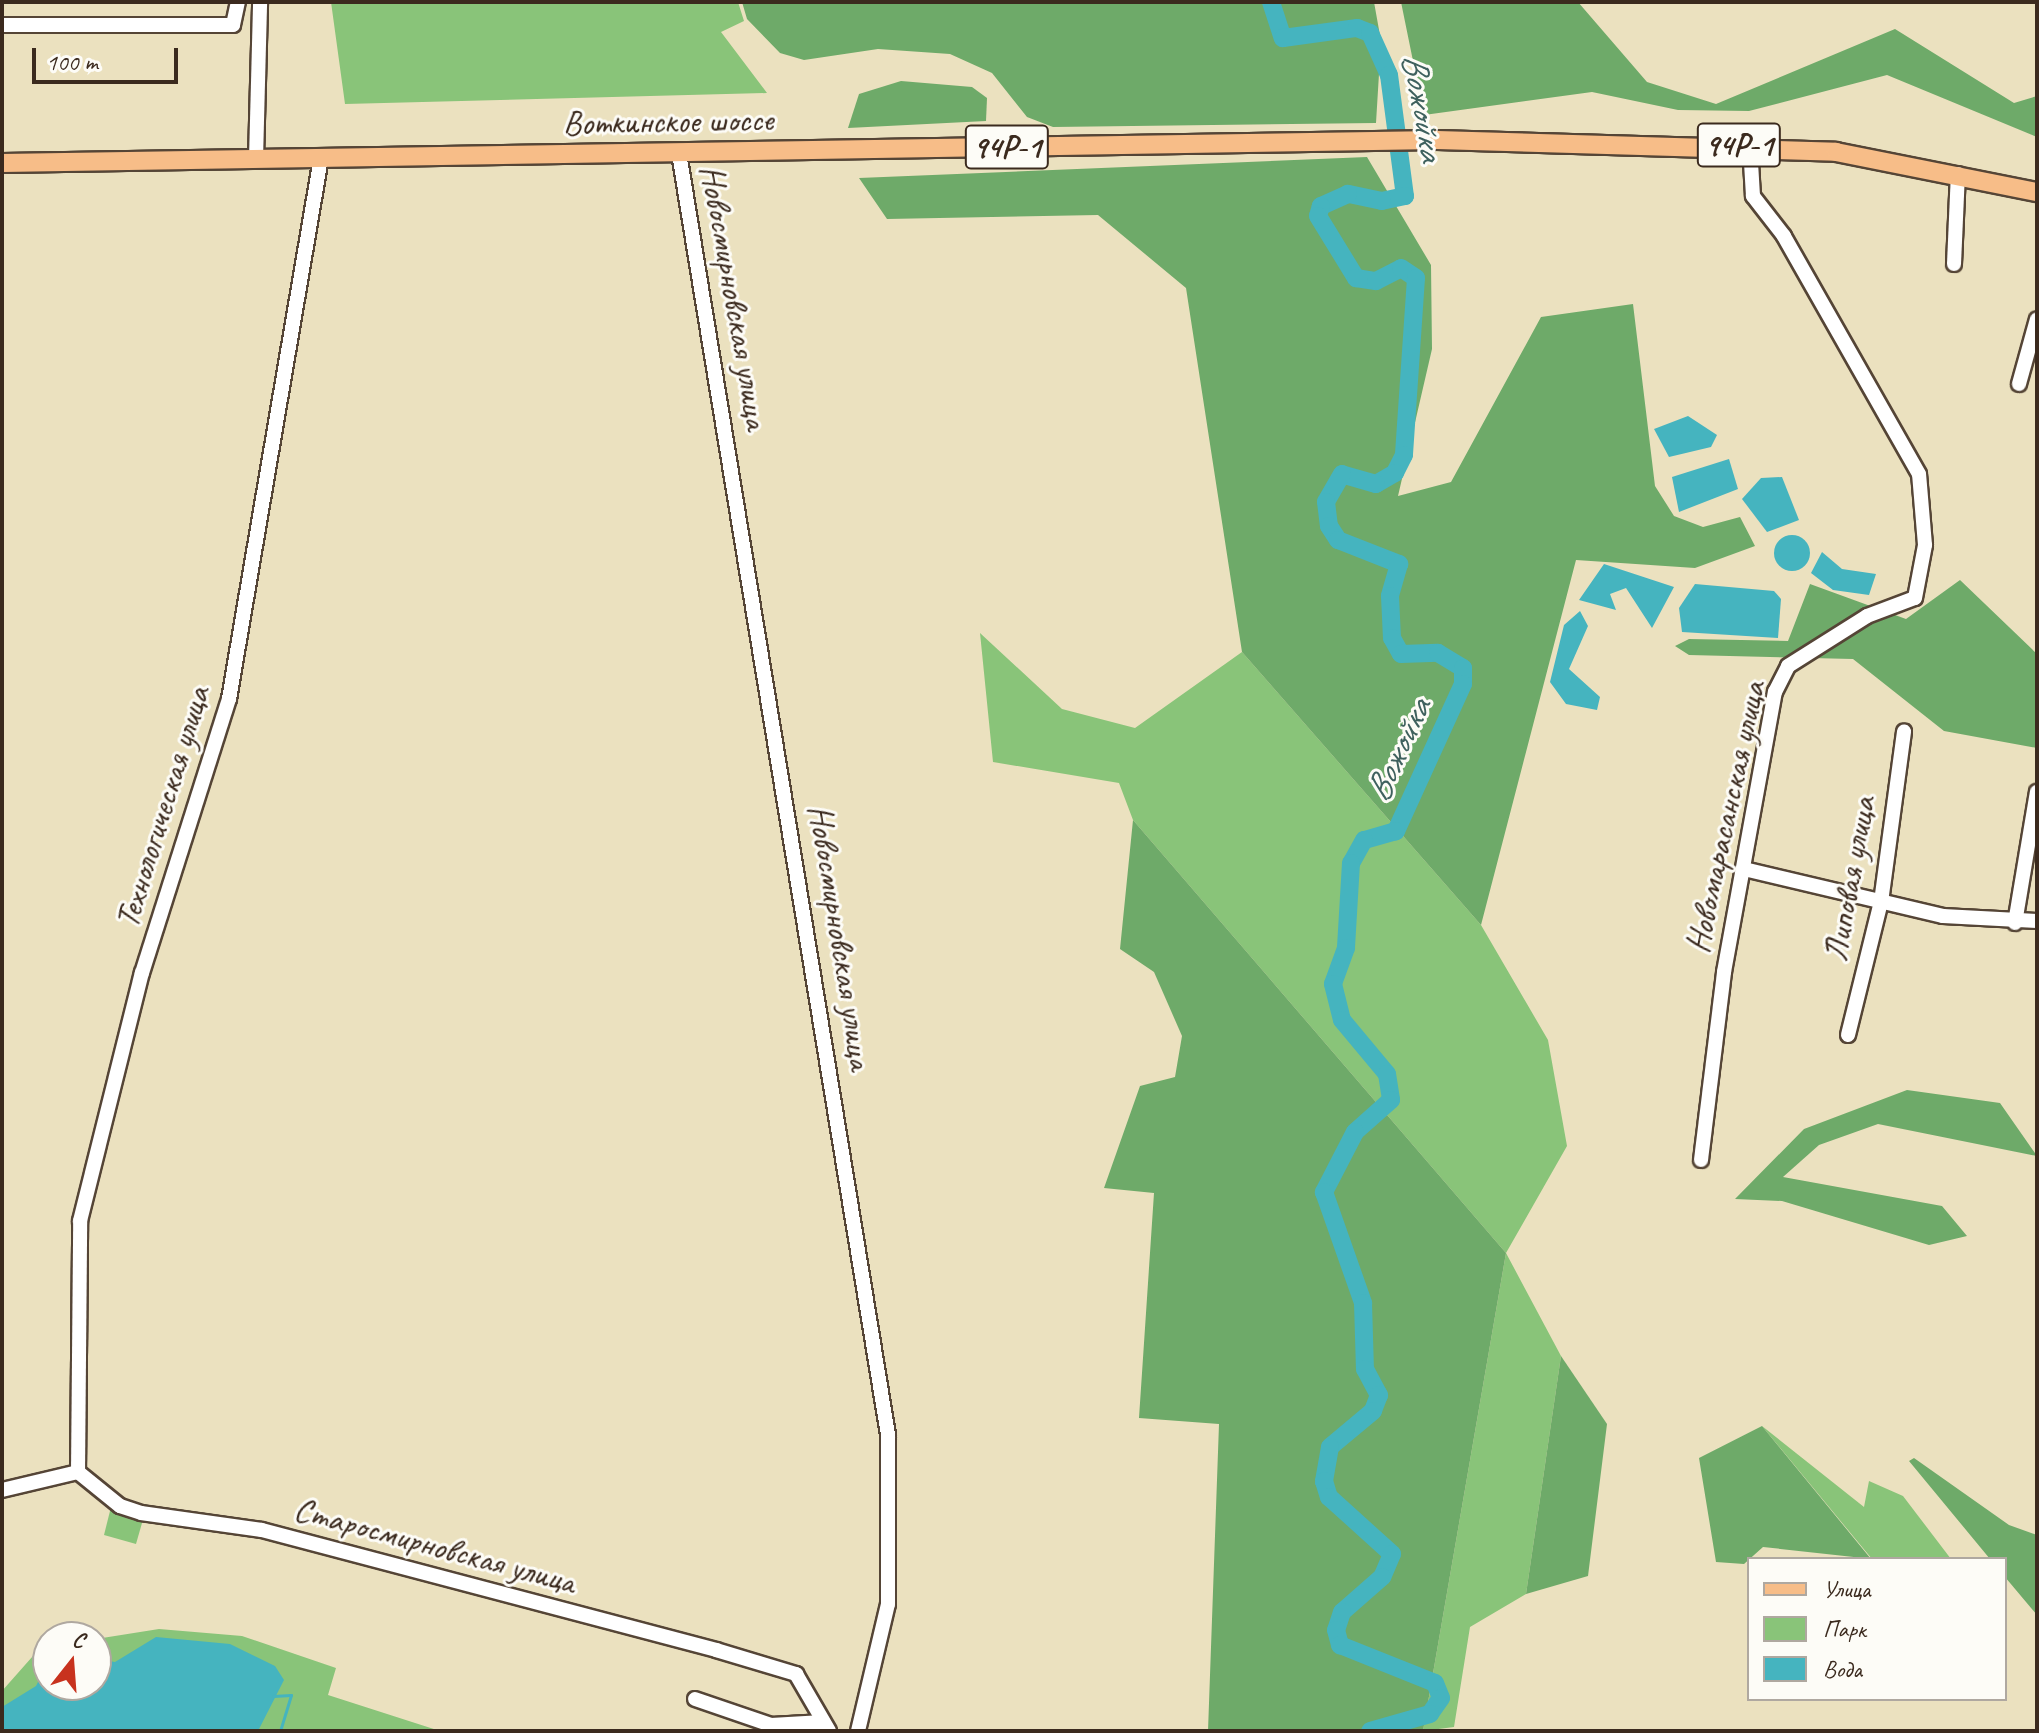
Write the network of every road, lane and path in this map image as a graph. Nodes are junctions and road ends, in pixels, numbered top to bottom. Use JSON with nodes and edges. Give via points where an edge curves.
{"nodes":[{"id":1,"x":238,"y":2,"type":"edge"},
{"id":2,"x":260,"y":2,"type":"edge"},
{"id":3,"x":2,"y":25,"type":"edge"},
{"id":4,"x":1750,"y":145,"type":"junction"},
{"id":5,"x":679,"y":153,"type":"junction"},
{"id":6,"x":321,"y":158,"type":"junction"},
{"id":7,"x":256,"y":159,"type":"junction"},
{"id":8,"x":2,"y":163,"type":"edge"},
{"id":9,"x":1958,"y":174,"type":"junction"},
{"id":10,"x":2037,"y":192,"type":"edge"},
{"id":11,"x":1954,"y":264,"type":"dead end"},
{"id":12,"x":2037,"y":319,"type":"edge"},
{"id":13,"x":2019,"y":384,"type":"dead end"},
{"id":14,"x":1904,"y":732,"type":"dead end"},
{"id":15,"x":2037,"y":792,"type":"edge"},
{"id":16,"x":1744,"y":869,"type":"junction"},
{"id":17,"x":1881,"y":902,"type":"junction"},
{"id":18,"x":2037,"y":921,"type":"edge"},
{"id":19,"x":2015,"y":923,"type":"junction"},
{"id":20,"x":1848,"y":1035,"type":"dead end"},
{"id":21,"x":1701,"y":1160,"type":"dead end"},
{"id":22,"x":78,"y":1472,"type":"junction"},
{"id":23,"x":2,"y":1490,"type":"edge"},
{"id":24,"x":695,"y":1699,"type":"dead end"},
{"id":25,"x":826,"y":1726,"type":"edge"},
{"id":26,"x":858,"y":1731,"type":"edge"}],
"edges":[{"from":1,"to":3,"type":"street","via":[[233,25]]},
{"from":2,"to":7,"type":"street"},
{"from":4,"to":5,"type":"main road","name":"Воткинское шоссе","number":"94Р-1","via":[[1437,140]]},
{"from":4,"to":9,"type":"main road","number":"94Р-1"},
{"from":4,"to":16,"type":"street","name":"Новомарасанская улица","via":[[1753,196],[1784,236],[1919,474],[1925,545],[1915,598],[1867,616],[1788,666],[1775,692]]},
{"from":5,"to":6,"type":"main road","name":"Воткинское шоссе"},
{"from":5,"to":26,"type":"street","name":"Новосмирновская улица","via":[[888,1435],[888,1604]]},
{"from":6,"to":7,"type":"main road","name":"Воткинское шоссе"},
{"from":6,"to":22,"type":"street","name":"Технологическая улица","via":[[229,699],[142,973],[80,1221]]},
{"from":7,"to":8,"type":"main road","name":"Воткинское шоссе"},
{"from":9,"to":10,"type":"main road","number":"94Р-1"},
{"from":9,"to":11,"type":"street"},
{"from":12,"to":13,"type":"street","via":[[2024,344]]},
{"from":14,"to":17,"type":"street","name":"Липовая улица"},
{"from":15,"to":19,"type":"street"},
{"from":16,"to":17,"type":"street"},
{"from":16,"to":21,"type":"street","name":"Новомарасанская улица"},
{"from":17,"to":19,"type":"street"},
{"from":17,"to":20,"type":"street","name":"Липовая улица"},
{"from":18,"to":19,"type":"street"},
{"from":22,"to":23,"type":"street"},
{"from":22,"to":25,"type":"street","name":"Старосмирновская улица","via":[[120,1506],[141,1513],[262,1530],[796,1674]]},
{"from":24,"to":25,"type":"street","via":[[771,1725]]}]}
